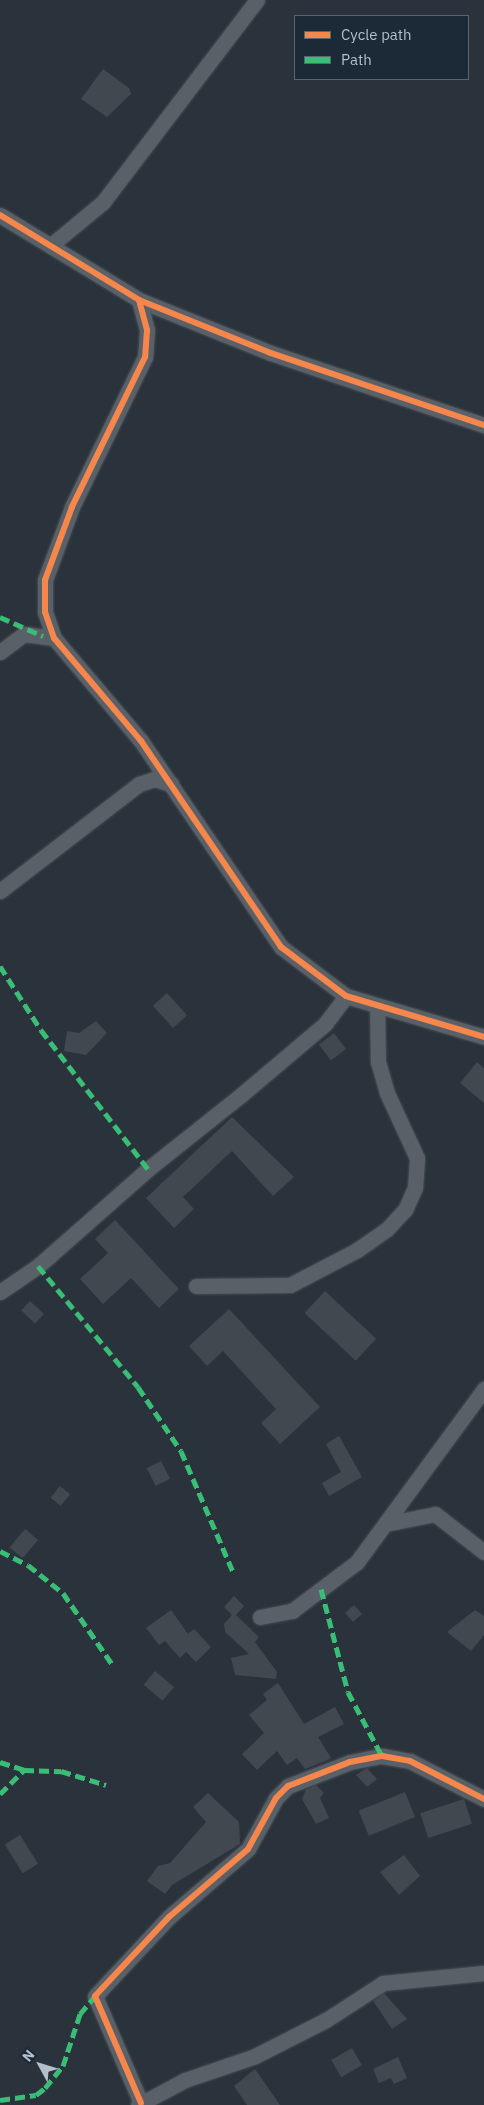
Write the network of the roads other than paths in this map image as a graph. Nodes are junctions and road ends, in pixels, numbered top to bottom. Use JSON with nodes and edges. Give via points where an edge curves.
{"nodes":[{"id":1,"x":257,"y":0,"type":"edge"},
{"id":2,"x":0,"y":214,"type":"edge"},
{"id":3,"x":50,"y":246,"type":"junction"},
{"id":4,"x":139,"y":300,"type":"junction"},
{"id":5,"x":484,"y":426,"type":"edge"},
{"id":6,"x":54,"y":638,"type":"junction"},
{"id":7,"x":0,"y":652,"type":"edge"},
{"id":8,"x":171,"y":784,"type":"junction"},
{"id":9,"x":0,"y":891,"type":"edge"},
{"id":10,"x":346,"y":996,"type":"junction"},
{"id":11,"x":377,"y":1006,"type":"junction"},
{"id":12,"x":484,"y":1037,"type":"edge"},
{"id":13,"x":196,"y":1286,"type":"dead end"},
{"id":14,"x":0,"y":1292,"type":"edge"},
{"id":15,"x":484,"y":1390,"type":"edge"},
{"id":16,"x":390,"y":1523,"type":"junction"},
{"id":17,"x":484,"y":1552,"type":"edge"},
{"id":18,"x":260,"y":1617,"type":"dead end"},
{"id":19,"x":484,"y":1799,"type":"edge"},
{"id":20,"x":484,"y":1973,"type":"edge"},
{"id":21,"x":139,"y":2104,"type":"edge"}],
"edges":[{"from":1,"to":3,"type":"street","via":[[102,202]]},
{"from":2,"to":3,"type":"street"},
{"from":3,"to":4,"type":"street"},
{"from":4,"to":5,"type":"street","via":[[271,353]]},
{"from":4,"to":6,"type":"street","via":[[146,330],[145,357],[72,507],[46,580],[45,612]]},
{"from":6,"to":7,"type":"street","via":[[24,634]]},
{"from":6,"to":8,"type":"street","via":[[141,741]]},
{"from":8,"to":9,"type":"street","via":[[154,779],[139,784]]},
{"from":8,"to":10,"type":"street","via":[[282,947]]},
{"from":10,"to":11,"type":"street"},
{"from":10,"to":14,"type":"street","via":[[325,1024],[255,1084],[148,1169],[38,1266]]},
{"from":11,"to":12,"type":"street"},
{"from":11,"to":13,"type":"street","via":[[378,1062],[387,1093],[417,1158],[415,1188],[405,1210],[387,1229],[357,1250],[290,1285]]},
{"from":15,"to":16,"type":"street"},
{"from":16,"to":17,"type":"street","via":[[435,1514]]},
{"from":16,"to":18,"type":"street","via":[[357,1562],[304,1604],[292,1611]]},
{"from":19,"to":21,"type":"street","via":[[410,1761],[382,1756],[350,1762],[288,1786],[276,1798],[248,1849],[168,1916],[95,1996]]},
{"from":20,"to":21,"type":"street","via":[[383,1983],[326,2020],[255,2056],[185,2080]]}]}
